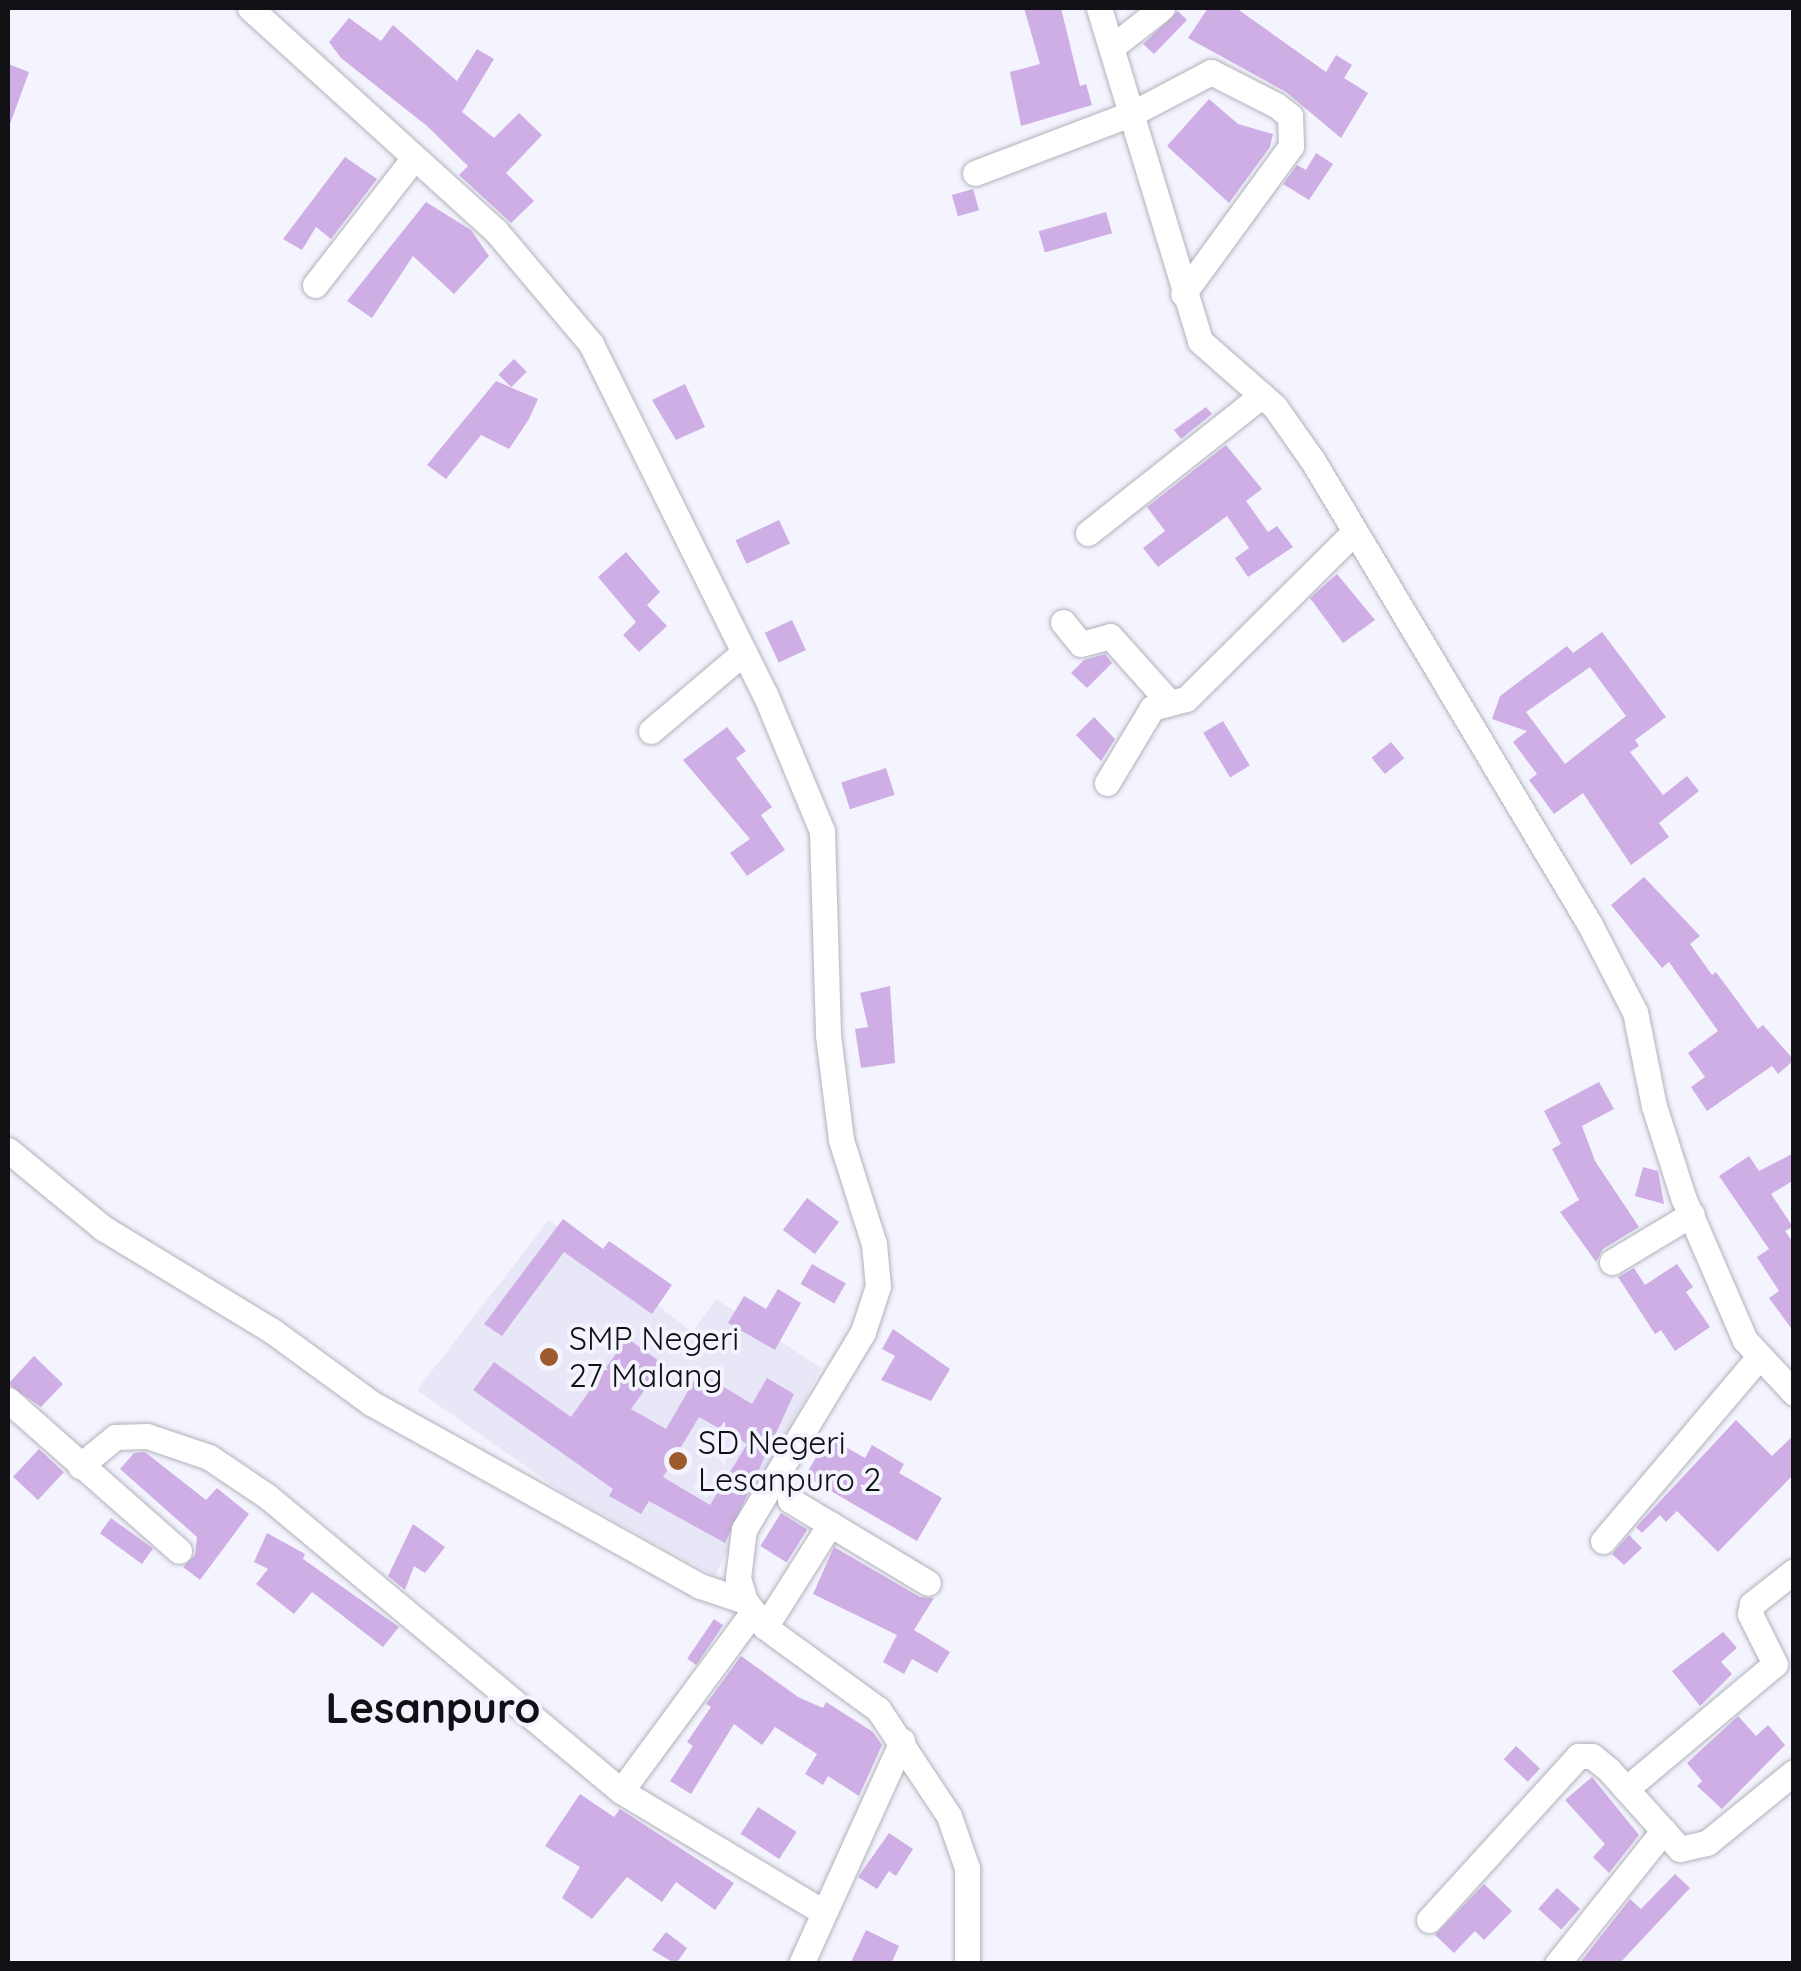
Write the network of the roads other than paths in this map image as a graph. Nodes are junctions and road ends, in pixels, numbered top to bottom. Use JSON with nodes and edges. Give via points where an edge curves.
{"nodes":[{"id":1,"x":250,"y":8,"type":"edge"},
{"id":2,"x":1099,"y":8,"type":"edge"},
{"id":3,"x":1162,"y":8,"type":"edge"},
{"id":4,"x":1112,"y":47,"type":"junction"},
{"id":5,"x":1133,"y":113,"type":"junction"},
{"id":6,"x":413,"y":159,"type":"junction"},
{"id":7,"x":974,"y":173,"type":"dead end"},
{"id":8,"x":314,"y":284,"type":"dead end"},
{"id":9,"x":1184,"y":294,"type":"junction"},
{"id":10,"x":1262,"y":395,"type":"junction"},
{"id":11,"x":1088,"y":533,"type":"dead end"},
{"id":12,"x":1354,"y":533,"type":"junction"},
{"id":13,"x":1063,"y":622,"type":"dead end"},
{"id":14,"x":744,"y":652,"type":"junction"},
{"id":15,"x":1169,"y":702,"type":"junction"},
{"id":16,"x":651,"y":731,"type":"dead end"},
{"id":17,"x":1107,"y":783,"type":"dead end"},
{"id":18,"x":8,"y":1150,"type":"edge"},
{"id":19,"x":1692,"y":1214,"type":"junction"},
{"id":20,"x":1612,"y":1262,"type":"dead end"},
{"id":21,"x":1758,"y":1358,"type":"junction"},
{"id":22,"x":1794,"y":1393,"type":"edge"},
{"id":23,"x":8,"y":1400,"type":"edge"},
{"id":24,"x":80,"y":1466,"type":"junction"},
{"id":25,"x":790,"y":1500,"type":"dead end"},
{"id":26,"x":830,"y":1524,"type":"junction"},
{"id":27,"x":1603,"y":1541,"type":"dead end"},
{"id":28,"x":179,"y":1551,"type":"dead end"},
{"id":29,"x":1794,"y":1571,"type":"edge"},
{"id":30,"x":928,"y":1583,"type":"dead end"},
{"id":31,"x":754,"y":1614,"type":"junction"},
{"id":32,"x":902,"y":1741,"type":"junction"},
{"id":33,"x":1794,"y":1772,"type":"edge"},
{"id":34,"x":1626,"y":1789,"type":"junction"},
{"id":35,"x":621,"y":1791,"type":"junction"},
{"id":36,"x":1664,"y":1830,"type":"junction"},
{"id":37,"x":823,"y":1912,"type":"junction"},
{"id":38,"x":1430,"y":1920,"type":"dead end"},
{"id":39,"x":800,"y":1964,"type":"edge"},
{"id":40,"x":967,"y":1964,"type":"edge"},
{"id":41,"x":1557,"y":1964,"type":"edge"}],
"edges":[{"from":1,"to":6,"type":"street"},
{"from":2,"to":4,"type":"street"},
{"from":3,"to":4,"type":"street"},
{"from":4,"to":5,"type":"street"},
{"from":5,"to":7,"type":"street"},
{"from":5,"to":9,"type":"street"},
{"from":5,"to":9,"type":"street","via":[[1211,72],[1276,105],[1294,129],[1291,146]]},
{"from":6,"to":8,"type":"street"},
{"from":6,"to":14,"type":"street","via":[[496,231],[592,344]]},
{"from":9,"to":10,"type":"street","via":[[1200,341]]},
{"from":10,"to":11,"type":"street"},
{"from":10,"to":12,"type":"street","via":[[1313,462]]},
{"from":12,"to":15,"type":"street","via":[[1186,699]]},
{"from":12,"to":19,"type":"street","via":[[1475,724],[1635,1012],[1654,1106]]},
{"from":13,"to":15,"type":"street","via":[[1084,645],[1110,636]]},
{"from":14,"to":16,"type":"street"},
{"from":14,"to":31,"type":"street","via":[[822,831],[834,1089],[846,1172],[874,1244],[878,1286],[863,1332],[744,1529],[738,1562]]},
{"from":15,"to":17,"type":"street","via":[[1142,719]]},
{"from":18,"to":31,"type":"street","via":[[103,1228],[271,1330],[371,1403]]},
{"from":19,"to":20,"type":"street"},
{"from":19,"to":21,"type":"street"},
{"from":21,"to":22,"type":"street"},
{"from":21,"to":27,"type":"street"},
{"from":23,"to":24,"type":"street"},
{"from":24,"to":28,"type":"street"},
{"from":24,"to":35,"type":"street","via":[[115,1437],[147,1436],[209,1457],[267,1496]]},
{"from":25,"to":26,"type":"street"},
{"from":26,"to":30,"type":"street"},
{"from":26,"to":31,"type":"street"},
{"from":29,"to":34,"type":"street","via":[[1752,1604],[1750,1614],[1775,1664]]},
{"from":31,"to":32,"type":"street","via":[[878,1709]]},
{"from":31,"to":35,"type":"street"},
{"from":32,"to":37,"type":"street"},
{"from":32,"to":40,"type":"street","via":[[961,1844],[970,1904]]},
{"from":33,"to":36,"type":"street","via":[[1694,1849],[1680,1850]]},
{"from":34,"to":36,"type":"street"},
{"from":34,"to":38,"type":"street","via":[[1592,1756],[1578,1756]]},
{"from":35,"to":37,"type":"street"},
{"from":36,"to":41,"type":"street"},
{"from":37,"to":39,"type":"street"}]}
